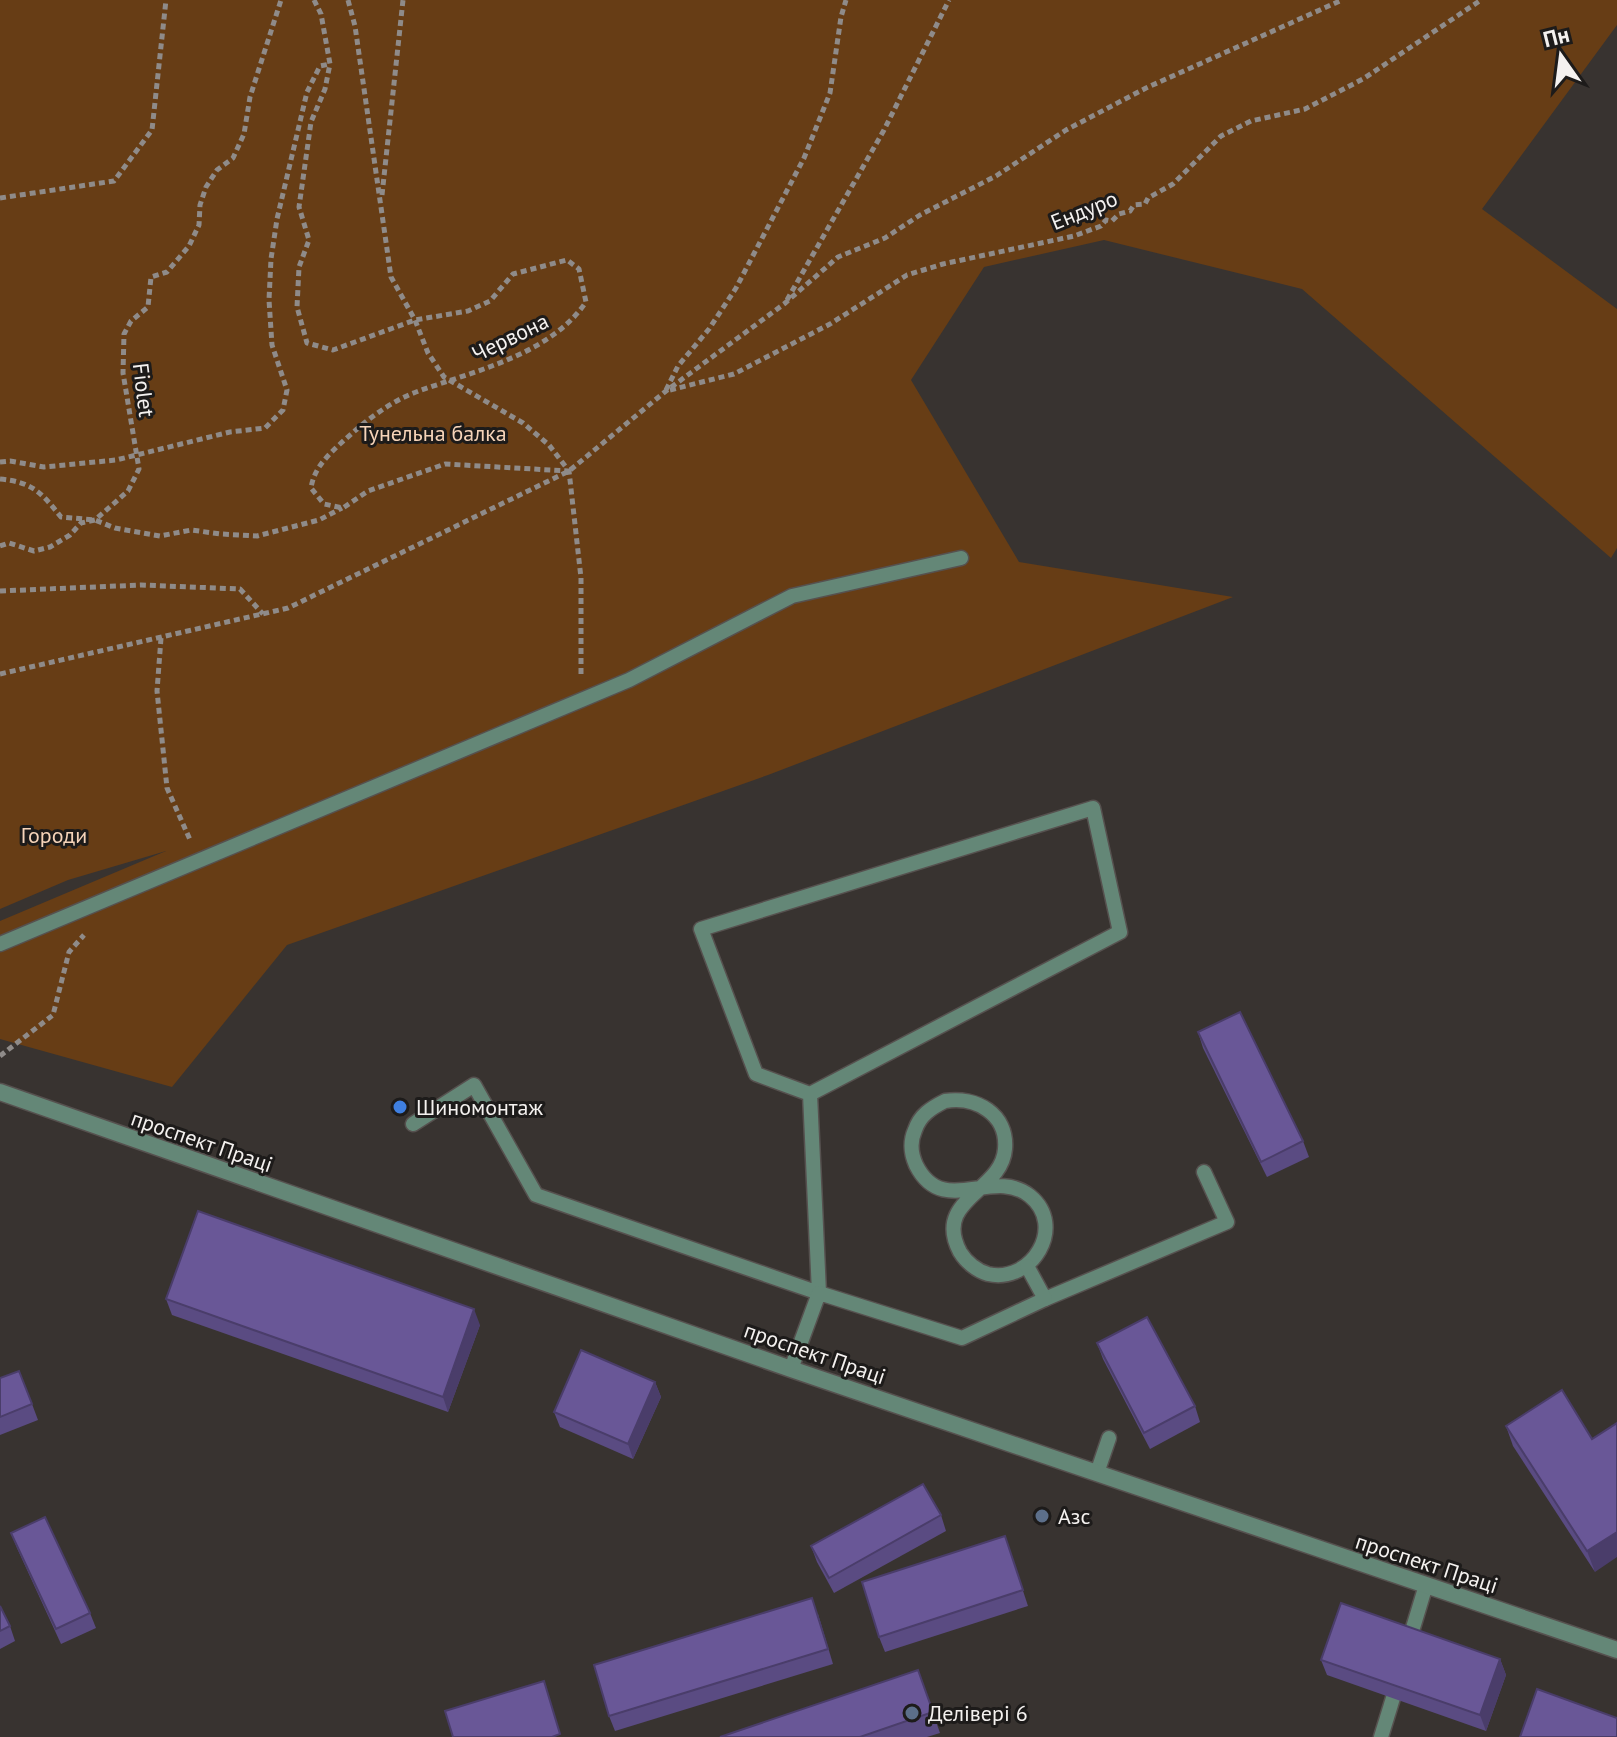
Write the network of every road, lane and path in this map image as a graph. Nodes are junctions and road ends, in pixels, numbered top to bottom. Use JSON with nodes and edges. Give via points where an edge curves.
{"nodes":[{"id":1,"x":166,"y":0,"type":"edge"},
{"id":2,"x":281,"y":0,"type":"edge"},
{"id":3,"x":314,"y":0,"type":"edge"},
{"id":4,"x":348,"y":0,"type":"edge"},
{"id":5,"x":403,"y":0,"type":"edge"},
{"id":6,"x":846,"y":0,"type":"edge"},
{"id":7,"x":949,"y":0,"type":"edge"},
{"id":8,"x":1342,"y":0,"type":"edge"},
{"id":9,"x":1481,"y":0,"type":"edge"},
{"id":10,"x":330,"y":64,"type":"junction"},
{"id":11,"x":0,"y":198,"type":"edge"},
{"id":12,"x":381,"y":204,"type":"junction"},
{"id":13,"x":784,"y":304,"type":"junction"},
{"id":14,"x":415,"y":320,"type":"junction"},
{"id":15,"x":452,"y":382,"type":"junction"},
{"id":16,"x":666,"y":391,"type":"junction"},
{"id":17,"x":138,"y":455,"type":"junction"},
{"id":18,"x":0,"y":462,"type":"edge"},
{"id":19,"x":569,"y":471,"type":"junction"},
{"id":20,"x":0,"y":479,"type":"edge"},
{"id":21,"x":343,"y":508,"type":"junction"},
{"id":22,"x":95,"y":520,"type":"junction"},
{"id":23,"x":0,"y":546,"type":"edge"},
{"id":24,"x":961,"y":558,"type":"dead end"},
{"id":25,"x":0,"y":591,"type":"edge"},
{"id":26,"x":263,"y":614,"type":"junction"},
{"id":27,"x":161,"y":638,"type":"junction"},
{"id":28,"x":0,"y":674,"type":"edge"},
{"id":29,"x":581,"y":700,"type":"junction"},
{"id":30,"x":193,"y":846,"type":"dead end"},
{"id":31,"x":87,"y":932,"type":"dead end"},
{"id":32,"x":0,"y":944,"type":"edge"},
{"id":33,"x":0,"y":1056,"type":"edge"},
{"id":34,"x":0,"y":1092,"type":"edge"},
{"id":35,"x":810,"y":1094,"type":"junction"},
{"id":36,"x":413,"y":1124,"type":"dead end"},
{"id":37,"x":1204,"y":1172,"type":"dead end"},
{"id":38,"x":977,"y":1190,"type":"junction"},
{"id":39,"x":1027,"y":1266,"type":"junction"},
{"id":40,"x":819,"y":1293,"type":"junction"},
{"id":41,"x":1045,"y":1299,"type":"junction"},
{"id":42,"x":791,"y":1369,"type":"junction"},
{"id":43,"x":1109,"y":1438,"type":"dead end"},
{"id":44,"x":1097,"y":1473,"type":"junction"},
{"id":45,"x":1426,"y":1585,"type":"junction"},
{"id":46,"x":1409,"y":1641,"type":"edge"},
{"id":47,"x":1617,"y":1650,"type":"edge"},
{"id":48,"x":1393,"y":1698,"type":"edge"},
{"id":49,"x":1381,"y":1737,"type":"edge"}],
"edges":[{"from":1,"to":11,"type":"path","via":[[152,130],[114,181]]},
{"from":2,"to":17,"type":"path","name":"Fiolet","via":[[233,158],[206,187],[189,246],[167,272],[151,277],[148,307],[124,334],[123,373]]},
{"from":3,"to":10,"type":"path","name":"Червона"},
{"from":4,"to":12,"type":"path"},
{"from":5,"to":12,"type":"path"},
{"from":6,"to":16,"type":"path","via":[[830,93],[804,158],[736,288],[678,366]]},
{"from":7,"to":13,"type":"path","via":[[884,130]]},
{"from":8,"to":13,"type":"path","via":[[1066,130],[885,238],[838,257]]},
{"from":9,"to":16,"type":"path","name":"Ендуро","via":[[1363,79],[1305,109],[1235,128],[1211,144],[1173,184],[1112,221],[1074,236],[907,275],[830,324],[734,374]]},
{"from":10,"to":14,"type":"path","name":"Червона","via":[[311,122],[299,207],[309,240],[299,267],[297,307],[307,343],[333,350]]},
{"from":10,"to":17,"type":"path","via":[[320,66],[307,92],[271,259],[272,345],[287,390],[283,410],[265,428]]},
{"from":12,"to":14,"type":"path","via":[[391,277]]},
{"from":13,"to":16,"type":"path"},
{"from":14,"to":15,"type":"path","via":[[428,353]]},
{"from":14,"to":15,"type":"path","name":"Червона","via":[[468,311],[490,301],[513,274],[567,260],[579,269],[586,302],[554,337]]},
{"from":15,"to":19,"type":"path","via":[[523,423]]},
{"from":15,"to":21,"type":"path","name":"Червона","via":[[414,393],[370,417],[330,453],[313,473],[311,488],[324,504]]},
{"from":16,"to":19,"type":"path"},
{"from":17,"to":18,"type":"path","via":[[44,467]]},
{"from":17,"to":22,"type":"path","name":"Fiolet","via":[[139,469],[128,491]]},
{"from":19,"to":21,"type":"path","via":[[445,464],[368,491]]},
{"from":19,"to":26,"type":"path","via":[[288,608]]},
{"from":19,"to":29,"type":"path","via":[[581,578]]},
{"from":20,"to":22,"type":"path","via":[[24,481],[61,517]]},
{"from":21,"to":22,"type":"path","via":[[257,536],[191,530],[160,536]]},
{"from":22,"to":23,"type":"path","name":"Fiolet","via":[[81,523],[50,547],[34,551],[9,543]]},
{"from":24,"to":29,"type":"lane","via":[[792,596]]},
{"from":25,"to":26,"type":"path","via":[[141,585],[240,589]]},
{"from":26,"to":27,"type":"path"},
{"from":27,"to":28,"type":"path"},
{"from":27,"to":30,"type":"path","via":[[157,691],[167,788]]},
{"from":29,"to":32,"type":"lane"},
{"from":31,"to":33,"type":"path","via":[[69,952],[53,1015]]},
{"from":34,"to":42,"type":"street","name":"проспект Праці"},
{"from":35,"to":35,"type":"lane","via":[[1120,932],[1093,808],[701,929],[756,1074]]},
{"from":35,"to":40,"type":"lane"},
{"from":36,"to":40,"type":"lane","via":[[474,1085],[536,1195]]},
{"from":37,"to":41,"type":"lane","via":[[1227,1222]]},
{"from":38,"to":38,"type":"lane","via":[[960,1193],[931,1184],[914,1160],[914,1131],[931,1108],[945,1101],[959,1098],[988,1109],[1005,1136],[1000,1168]]},
{"from":38,"to":39,"type":"lane","via":[[1007,1185],[1034,1199],[1046,1226],[1038,1255]]},
{"from":38,"to":39,"type":"lane","via":[[957,1212],[954,1227],[961,1255],[984,1273],[999,1276]]},
{"from":39,"to":41,"type":"lane"},
{"from":40,"to":41,"type":"lane","via":[[962,1338]]},
{"from":40,"to":42,"type":"lane"},
{"from":42,"to":44,"type":"street","name":"проспект Праці"},
{"from":43,"to":44,"type":"lane"},
{"from":44,"to":45,"type":"street","name":"проспект Праці"},
{"from":45,"to":46,"type":"lane"},
{"from":45,"to":47,"type":"street","name":"проспект Праці"},
{"from":48,"to":49,"type":"lane"}]}
